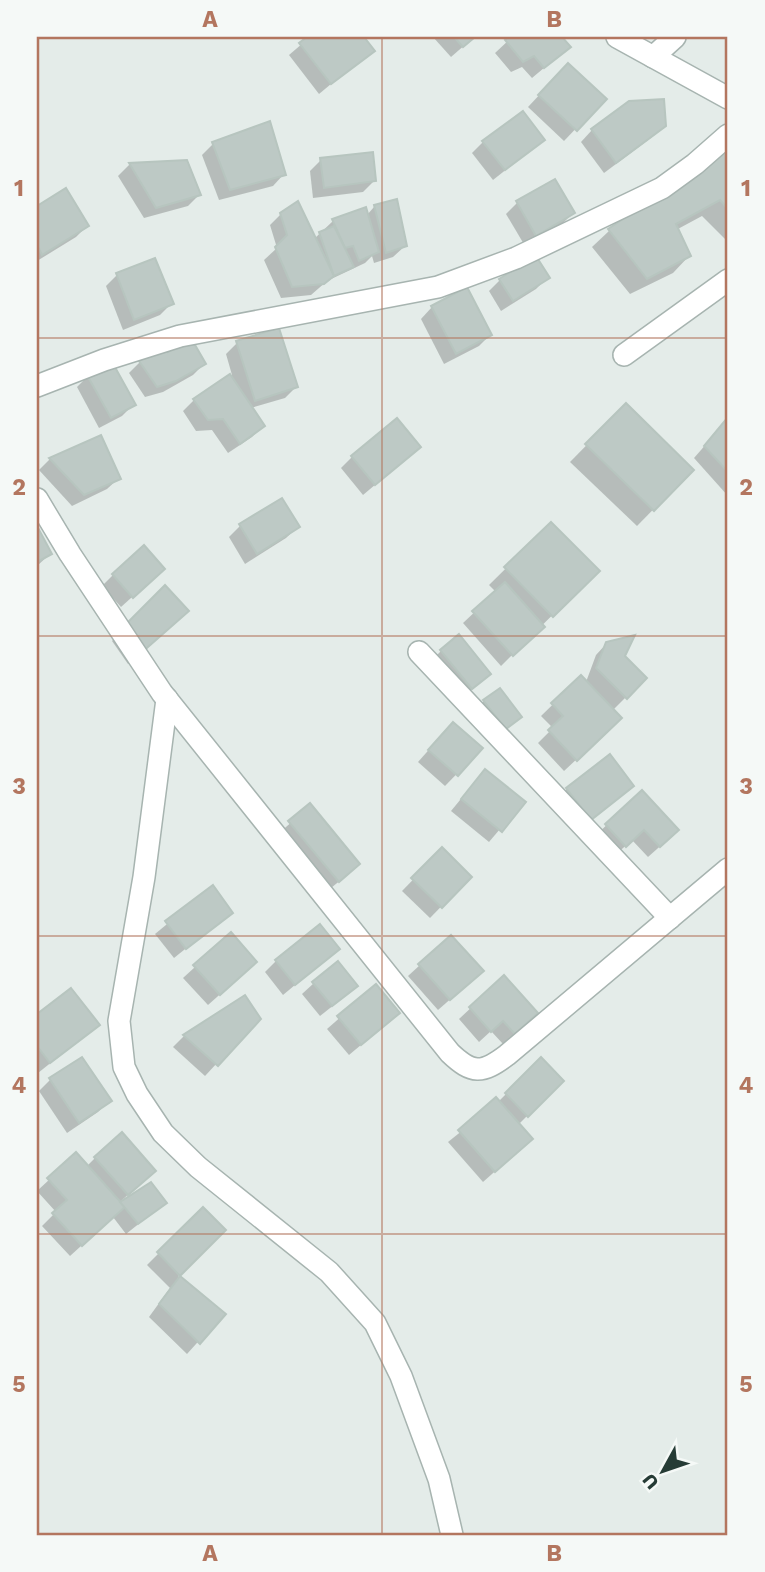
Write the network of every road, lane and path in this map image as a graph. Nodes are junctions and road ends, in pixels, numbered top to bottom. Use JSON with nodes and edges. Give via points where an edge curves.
{"nodes":[{"id":1,"x":617,"y":37,"type":"edge"},
{"id":2,"x":676,"y":37,"type":"edge"},
{"id":3,"x":653,"y":57,"type":"junction"},
{"id":4,"x":728,"y":98,"type":"edge"},
{"id":5,"x":728,"y":135,"type":"edge"},
{"id":6,"x":728,"y":280,"type":"edge"},
{"id":7,"x":624,"y":355,"type":"dead end"},
{"id":8,"x":37,"y":386,"type":"edge"},
{"id":9,"x":37,"y":499,"type":"edge"},
{"id":10,"x":419,"y":652,"type":"dead end"},
{"id":11,"x":167,"y":699,"type":"junction"},
{"id":12,"x":728,"y":869,"type":"edge"},
{"id":13,"x":670,"y":918,"type":"junction"},
{"id":14,"x":452,"y":1535,"type":"edge"}],
"edges":[{"from":1,"to":3,"type":"street"},
{"from":2,"to":3,"type":"street"},
{"from":3,"to":4,"type":"street"},
{"from":5,"to":8,"type":"street","via":[[662,188],[476,275],[438,287],[180,336]]},
{"from":6,"to":7,"type":"street"},
{"from":9,"to":11,"type":"street"},
{"from":10,"to":13,"type":"street"},
{"from":11,"to":13,"type":"street","via":[[466,1068],[494,1065]]},
{"from":11,"to":14,"type":"street","via":[[119,1021],[124,1067],[163,1133],[198,1167],[329,1272],[375,1323],[406,1389],[439,1479]]},
{"from":12,"to":13,"type":"street"}]}
